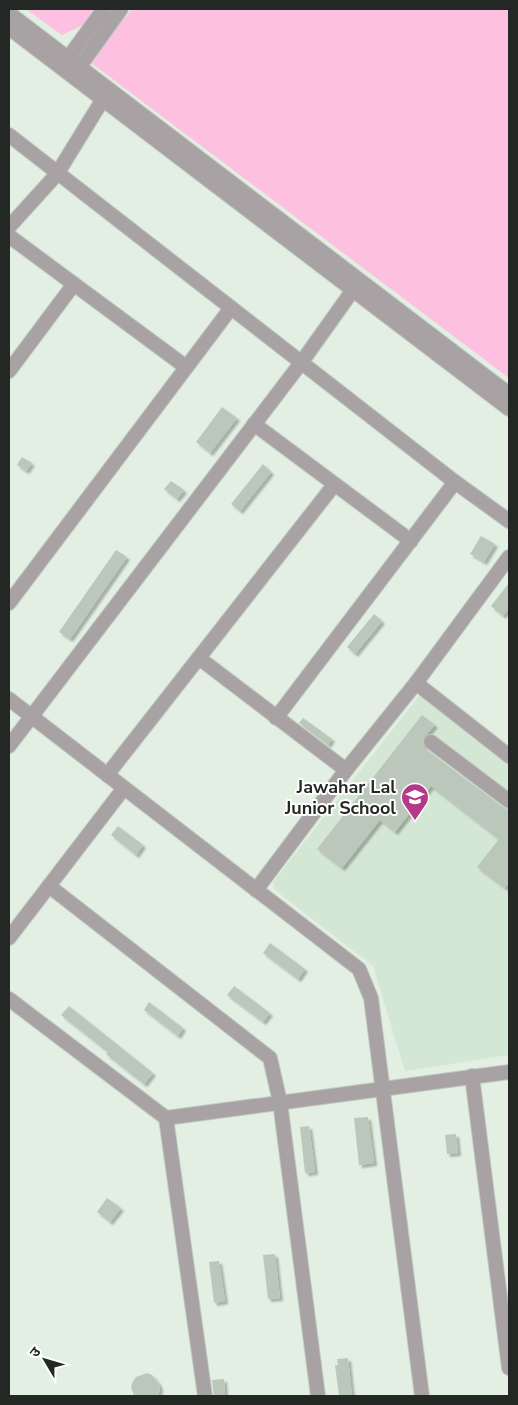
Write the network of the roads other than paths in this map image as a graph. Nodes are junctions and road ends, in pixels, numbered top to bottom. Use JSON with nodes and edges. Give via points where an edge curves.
{"nodes":[{"id":1,"x":104,"y":9,"type":"edge"},
{"id":2,"x":121,"y":9,"type":"edge"},
{"id":3,"x":9,"y":13,"type":"edge"},
{"id":4,"x":9,"y":28,"type":"edge"},
{"id":5,"x":71,"y":67,"type":"junction"},
{"id":6,"x":107,"y":94,"type":"junction"},
{"id":7,"x":9,"y":135,"type":"edge"},
{"id":8,"x":58,"y":174,"type":"junction"},
{"id":9,"x":9,"y":227,"type":"edge"},
{"id":10,"x":9,"y":236,"type":"edge"},
{"id":11,"x":74,"y":284,"type":"junction"},
{"id":12,"x":357,"y":285,"type":"junction"},
{"id":13,"x":230,"y":308,"type":"junction"},
{"id":14,"x":301,"y":363,"type":"junction"},
{"id":15,"x":186,"y":367,"type":"junction"},
{"id":16,"x":9,"y":370,"type":"edge"},
{"id":17,"x":509,"y":394,"type":"edge"},
{"id":18,"x":509,"y":409,"type":"edge"},
{"id":19,"x":254,"y":424,"type":"junction"},
{"id":20,"x":455,"y":482,"type":"junction"},
{"id":21,"x":334,"y":485,"type":"junction"},
{"id":22,"x":509,"y":522,"type":"edge"},
{"id":23,"x":411,"y":541,"type":"junction"},
{"id":24,"x":509,"y":557,"type":"edge"},
{"id":25,"x":10,"y":599,"type":"edge"},
{"id":26,"x":199,"y":658,"type":"junction"},
{"id":27,"x":416,"y":683,"type":"junction"},
{"id":28,"x":9,"y":699,"type":"edge"},
{"id":29,"x":31,"y":716,"type":"junction"},
{"id":30,"x":276,"y":718,"type":"junction"},
{"id":31,"x":431,"y":742,"type":"dead end"},
{"id":32,"x":9,"y":746,"type":"edge"},
{"id":33,"x":509,"y":756,"type":"edge"},
{"id":34,"x":346,"y":770,"type":"junction"},
{"id":35,"x":107,"y":775,"type":"junction"},
{"id":36,"x":124,"y":788,"type":"junction"},
{"id":37,"x":509,"y":801,"type":"edge"},
{"id":38,"x":49,"y":886,"type":"junction"},
{"id":39,"x":256,"y":890,"type":"junction"},
{"id":40,"x":9,"y":938,"type":"edge"},
{"id":41,"x":9,"y":999,"type":"edge"},
{"id":42,"x":509,"y":1072,"type":"edge"},
{"id":43,"x":472,"y":1076,"type":"junction"},
{"id":44,"x":383,"y":1088,"type":"junction"},
{"id":45,"x":280,"y":1102,"type":"junction"},
{"id":46,"x":166,"y":1118,"type":"junction"},
{"id":47,"x":509,"y":1368,"type":"edge"},
{"id":48,"x":205,"y":1396,"type":"edge"},
{"id":49,"x":318,"y":1396,"type":"edge"},
{"id":50,"x":422,"y":1396,"type":"edge"}],
"edges":[{"from":1,"to":5,"type":"street"},
{"from":2,"to":5,"type":"street"},
{"from":3,"to":5,"type":"street"},
{"from":4,"to":5,"type":"street"},
{"from":5,"to":6,"type":"street"},
{"from":6,"to":8,"type":"street"},
{"from":6,"to":12,"type":"street"},
{"from":7,"to":8,"type":"street"},
{"from":8,"to":9,"type":"street"},
{"from":8,"to":13,"type":"street"},
{"from":10,"to":11,"type":"street"},
{"from":11,"to":15,"type":"street"},
{"from":11,"to":16,"type":"street"},
{"from":12,"to":14,"type":"street"},
{"from":12,"to":17,"type":"street"},
{"from":12,"to":18,"type":"street"},
{"from":13,"to":14,"type":"street"},
{"from":13,"to":15,"type":"street"},
{"from":14,"to":19,"type":"street"},
{"from":14,"to":20,"type":"street"},
{"from":15,"to":25,"type":"street"},
{"from":19,"to":21,"type":"street"},
{"from":19,"to":29,"type":"street"},
{"from":20,"to":22,"type":"street"},
{"from":20,"to":23,"type":"street"},
{"from":21,"to":23,"type":"street"},
{"from":21,"to":26,"type":"street"},
{"from":23,"to":30,"type":"street"},
{"from":24,"to":27,"type":"street"},
{"from":26,"to":30,"type":"street"},
{"from":26,"to":35,"type":"street"},
{"from":27,"to":33,"type":"street"},
{"from":27,"to":34,"type":"street"},
{"from":28,"to":29,"type":"street"},
{"from":29,"to":32,"type":"street"},
{"from":29,"to":35,"type":"street"},
{"from":30,"to":34,"type":"street"},
{"from":31,"to":37,"type":"street"},
{"from":34,"to":39,"type":"street"},
{"from":35,"to":36,"type":"street"},
{"from":36,"to":38,"type":"street"},
{"from":36,"to":39,"type":"street"},
{"from":38,"to":40,"type":"street"},
{"from":38,"to":45,"type":"street","via":[[270,1058]]},
{"from":39,"to":44,"type":"street","via":[[359,969],[371,998]]},
{"from":41,"to":46,"type":"street"},
{"from":42,"to":43,"type":"street"},
{"from":43,"to":44,"type":"street"},
{"from":43,"to":47,"type":"street"},
{"from":44,"to":45,"type":"street"},
{"from":44,"to":50,"type":"street"},
{"from":45,"to":46,"type":"street"},
{"from":45,"to":49,"type":"street"},
{"from":46,"to":48,"type":"street"}]}
